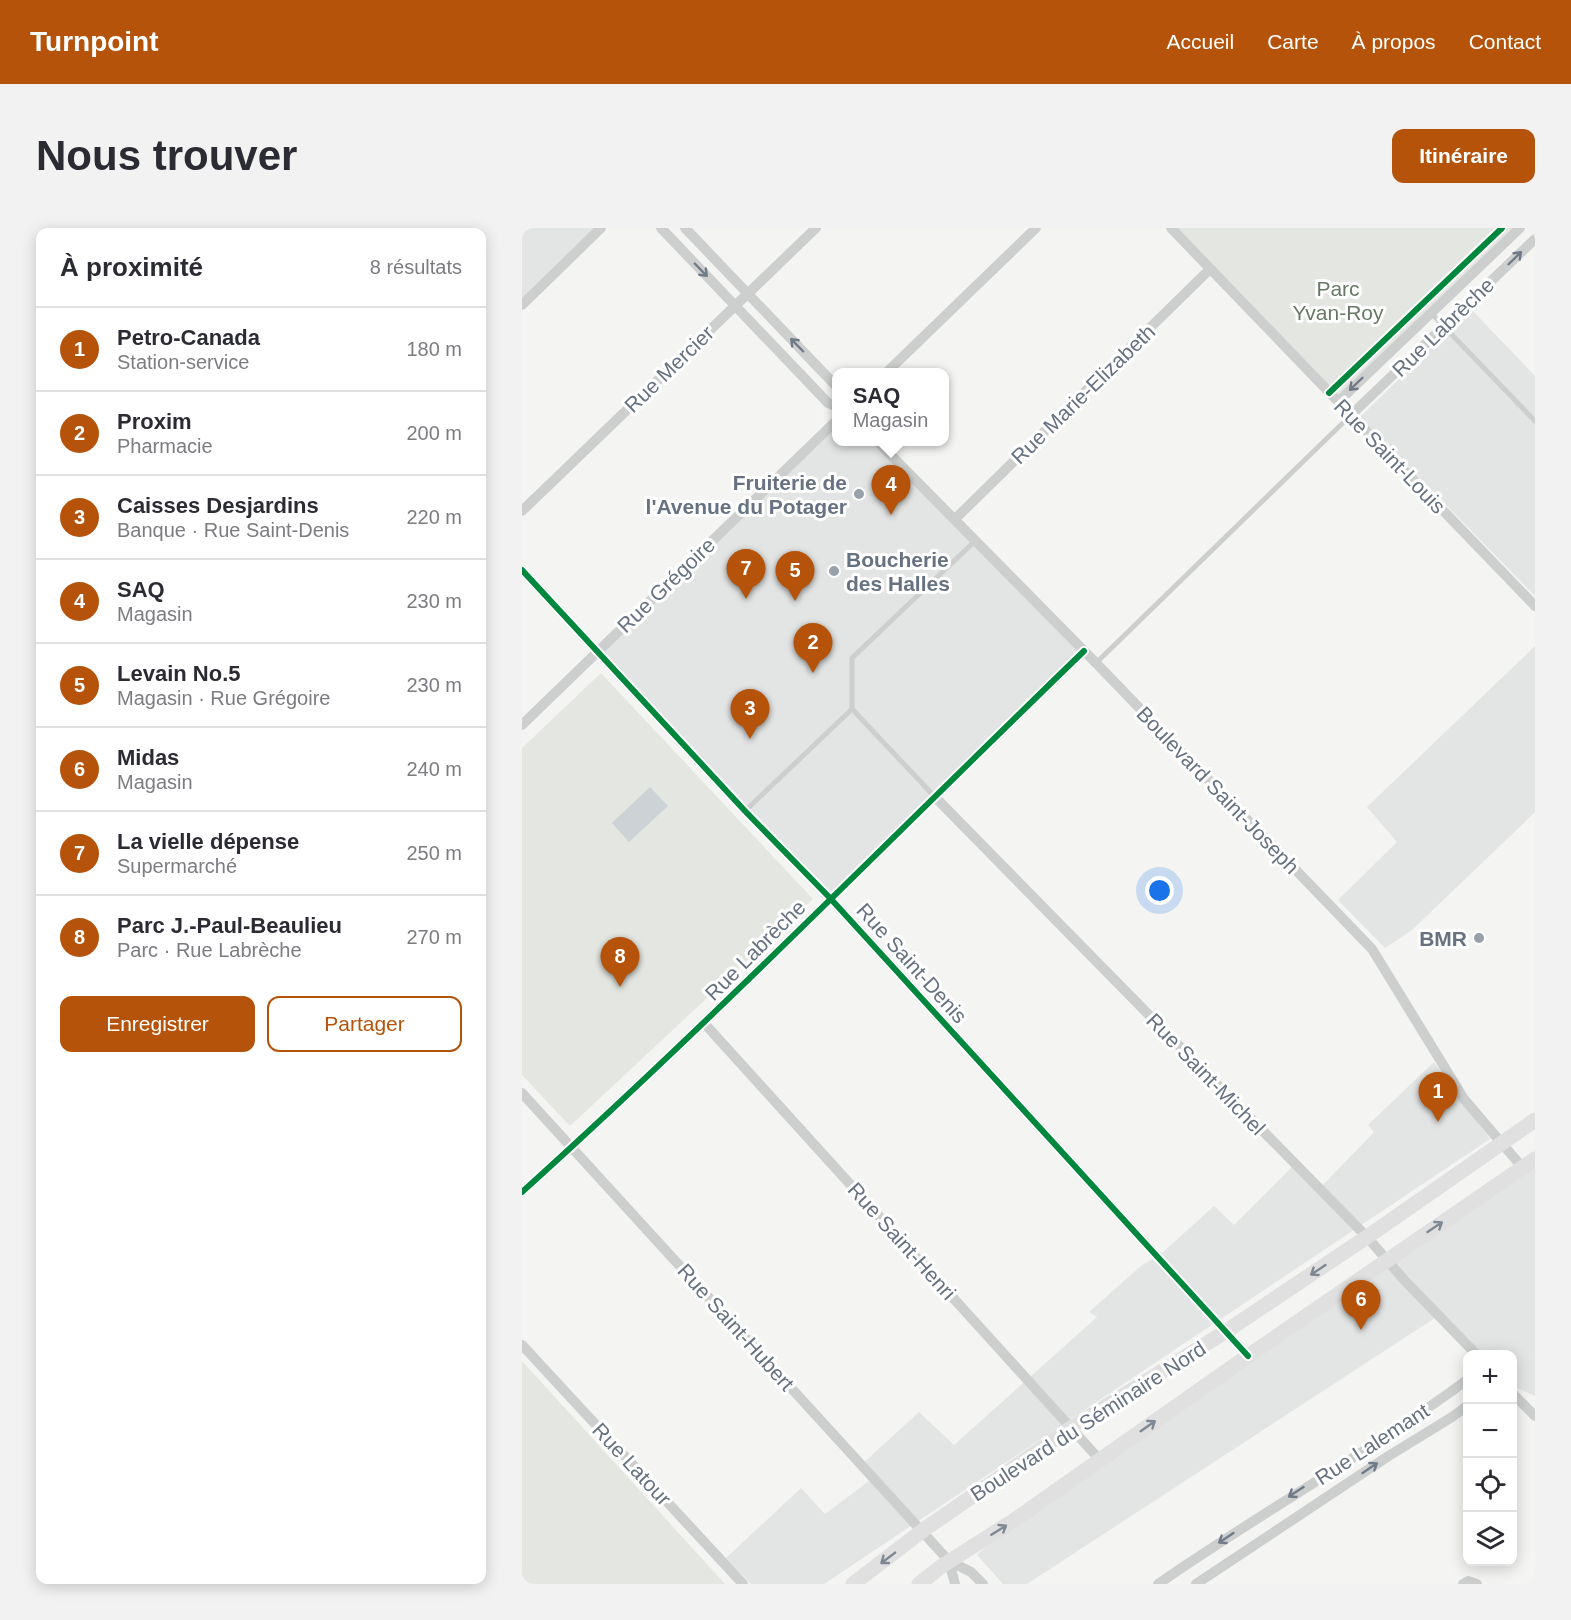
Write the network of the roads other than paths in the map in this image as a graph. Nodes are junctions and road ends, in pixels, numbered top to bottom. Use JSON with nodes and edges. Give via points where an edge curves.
{"nodes":[{"id":1,"x":602,"y":228,"type":"edge"},
{"id":2,"x":661,"y":228,"type":"edge"},
{"id":3,"x":685,"y":228,"type":"edge"},
{"id":4,"x":816,"y":228,"type":"edge"},
{"id":5,"x":1036,"y":228,"type":"edge"},
{"id":6,"x":1171,"y":228,"type":"edge"},
{"id":7,"x":1520,"y":228,"type":"edge"},
{"id":8,"x":1535,"y":239,"type":"edge"},
{"id":9,"x":1210,"y":269,"type":"junction"},
{"id":10,"x":748,"y":293,"type":"junction"},
{"id":11,"x":522,"y":305,"type":"edge"},
{"id":12,"x":735,"y":306,"type":"junction"},
{"id":13,"x":1431,"y":313,"type":"junction"},
{"id":14,"x":1443,"y":327,"type":"junction"},
{"id":15,"x":891,"y":368,"type":"edge"},
{"id":16,"x":832,"y":382,"type":"edge"},
{"id":17,"x":1338,"y":402,"type":"junction"},
{"id":18,"x":832,"y":405,"type":"edge"},
{"id":19,"x":1351,"y":415,"type":"junction"},
{"id":20,"x":1535,"y":421,"type":"edge"},
{"id":21,"x":832,"y":425,"type":"edge"},
{"id":22,"x":883,"y":446,"type":"edge"},
{"id":23,"x":522,"y":511,"type":"edge"},
{"id":24,"x":955,"y":519,"type":"junction"},
{"id":25,"x":976,"y":540,"type":"junction"},
{"id":26,"x":522,"y":570,"type":"edge"},
{"id":27,"x":1535,"y":606,"type":"edge"},
{"id":28,"x":1084,"y":651,"type":"junction"},
{"id":29,"x":598,"y":652,"type":"junction"},
{"id":30,"x":1096,"y":663,"type":"junction"},
{"id":31,"x":852,"y":709,"type":"junction"},
{"id":32,"x":522,"y":725,"type":"edge"},
{"id":33,"x":934,"y":796,"type":"junction"},
{"id":34,"x":745,"y":811,"type":"junction"},
{"id":35,"x":830,"y":898,"type":"junction"},
{"id":36,"x":704,"y":1023,"type":"junction"},
{"id":37,"x":522,"y":1093,"type":"edge"},
{"id":38,"x":1534,"y":1123,"type":"edge"},
{"id":39,"x":1500,"y":1143,"type":"junction"},
{"id":40,"x":572,"y":1147,"type":"junction"},
{"id":41,"x":1528,"y":1163,"type":"edge"},
{"id":42,"x":522,"y":1192,"type":"edge"},
{"id":43,"x":1367,"y":1237,"type":"junction"},
{"id":44,"x":1387,"y":1260,"type":"junction"},
{"id":45,"x":1225,"y":1332,"type":"junction"},
{"id":46,"x":522,"y":1344,"type":"edge"},
{"id":47,"x":1472,"y":1350,"type":"edge"},
{"id":48,"x":1248,"y":1356,"type":"junction"},
{"id":49,"x":1463,"y":1383,"type":"edge"},
{"id":50,"x":1517,"y":1398,"type":"edge"},
{"id":51,"x":1463,"y":1409,"type":"edge"},
{"id":52,"x":1535,"y":1416,"type":"edge"},
{"id":53,"x":1071,"y":1428,"type":"junction"},
{"id":54,"x":1100,"y":1460,"type":"junction"},
{"id":55,"x":1275,"y":1506,"type":"junction"},
{"id":56,"x":1286,"y":1524,"type":"junction"},
{"id":57,"x":922,"y":1531,"type":"junction"},
{"id":58,"x":949,"y":1561,"type":"junction"},
{"id":59,"x":1163,"y":1582,"type":"edge"},
{"id":60,"x":743,"y":1584,"type":"edge"},
{"id":61,"x":853,"y":1584,"type":"edge"},
{"id":62,"x":919,"y":1584,"type":"edge"},
{"id":63,"x":955,"y":1584,"type":"edge"},
{"id":64,"x":983,"y":1584,"type":"edge"},
{"id":65,"x":1196,"y":1584,"type":"edge"}],
"edges":[{"from":1,"to":11,"type":"street"},
{"from":2,"to":12,"type":"street","one_way":true},
{"from":3,"to":10,"type":"street"},
{"from":4,"to":10,"type":"street","name":"Rue Mercier"},
{"from":5,"to":15,"type":"street"},
{"from":6,"to":9,"type":"street","name":"Rue Saint-Louis"},
{"from":7,"to":13,"type":"street","name":"Rue Labrèche"},
{"from":14,"to":8,"type":"street","name":"Rue Labrèche","one_way":true},
{"from":9,"to":17,"type":"street","name":"Rue Saint-Louis"},
{"from":9,"to":24,"type":"street","name":"Rue Marie-Elizabeth"},
{"from":10,"to":12,"type":"street","name":"Rue Mercier"},
{"from":16,"to":10,"type":"street","one_way":true},
{"from":12,"to":18,"type":"street"},
{"from":12,"to":23,"type":"street","name":"Rue Mercier"},
{"from":13,"to":14,"type":"lane"},
{"from":13,"to":17,"type":"street","name":"Rue Labrèche","one_way":true},
{"from":14,"to":19,"type":"street","name":"Rue Labrèche"},
{"from":14,"to":20,"type":"lane"},
{"from":17,"to":19,"type":"street","name":"Rue Saint-Louis"},
{"from":19,"to":27,"type":"street","name":"Rue Saint-Louis"},
{"from":19,"to":30,"type":"lane"},
{"from":21,"to":29,"type":"street","name":"Rue Grégoire"},
{"from":22,"to":24,"type":"street","name":"Boulevard Saint-Joseph"},
{"from":24,"to":25,"type":"street","name":"Boulevard Saint-Joseph"},
{"from":25,"to":28,"type":"street","name":"Boulevard Saint-Joseph"},
{"from":25,"to":31,"type":"lane","via":[[852,658]]},
{"from":26,"to":29,"type":"street","name":"Rue Saint-Denis"},
{"from":28,"to":30,"type":"street","name":"Boulevard Saint-Joseph"},
{"from":28,"to":33,"type":"street","name":"Rue Labrèche"},
{"from":29,"to":32,"type":"street","name":"Rue Grégoire"},
{"from":29,"to":34,"type":"street","name":"Rue Saint-Denis"},
{"from":30,"to":39,"type":"street","name":"Boulevard Saint-Joseph","via":[[1372,949],[1464,1099]]},
{"from":31,"to":33,"type":"lane"},
{"from":31,"to":34,"type":"lane"},
{"from":33,"to":35,"type":"street","name":"Rue Labrèche"},
{"from":33,"to":43,"type":"street","name":"Rue Saint-Michel"},
{"from":34,"to":35,"type":"street","name":"Rue Saint-Denis"},
{"from":35,"to":36,"type":"street","name":"Rue Labrèche"},
{"from":35,"to":45,"type":"street","name":"Rue Saint-Denis"},
{"from":36,"to":40,"type":"street","name":"Rue Labrèche"},
{"from":36,"to":53,"type":"street","name":"Rue Saint-Henri"},
{"from":37,"to":40,"type":"street","name":"Rue Saint-Hubert"},
{"from":38,"to":39,"type":"main road","name":"Boulevard du Séminaire Nord"},
{"from":39,"to":41,"type":"street","name":"Boulevard Saint-Joseph"},
{"from":39,"to":43,"type":"main road","name":"Boulevard du Séminaire Nord"},
{"from":40,"to":42,"type":"street","name":"Rue Labrèche"},
{"from":40,"to":57,"type":"street","name":"Rue Saint-Hubert"},
{"from":44,"to":41,"type":"main road","name":"Boulevard du Séminaire Nord","one_way":true},
{"from":43,"to":44,"type":"street","name":"Rue Saint-Michel"},
{"from":43,"to":45,"type":"main road","name":"Boulevard du Séminaire Nord","one_way":true},
{"from":44,"to":47,"type":"street","name":"Rue Saint-Michel"},
{"from":44,"to":48,"type":"main road","name":"Boulevard du Séminaire Nord"},
{"from":45,"to":48,"type":"street","name":"Rue Saint-Denis"},
{"from":45,"to":53,"type":"main road","name":"Boulevard du Séminaire Nord"},
{"from":46,"to":60,"type":"street","name":"Rue Latour"},
{"from":54,"to":48,"type":"main road","name":"Boulevard du Séminaire Nord","one_way":true},
{"from":49,"to":55,"type":"street","name":"Rue Lalemant","one_way":true},
{"from":50,"to":52,"type":"street"},
{"from":56,"to":51,"type":"street","name":"Rue Lalemant","one_way":true},
{"from":53,"to":54,"type":"street","name":"Rue Saint-Henri"},
{"from":53,"to":57,"type":"main road","name":"Boulevard du Séminaire Nord"},
{"from":58,"to":54,"type":"main road","name":"Boulevard du Séminaire Nord","one_way":true},
{"from":55,"to":56,"type":"street"},
{"from":55,"to":59,"type":"street","name":"Rue Lalemant","one_way":true},
{"from":56,"to":65,"type":"street","name":"Rue Lalemant"},
{"from":57,"to":58,"type":"street","name":"Rue Saint-Hubert"},
{"from":57,"to":61,"type":"main road","name":"Boulevard du Séminaire Nord","one_way":true},
{"from":58,"to":62,"type":"main road","name":"Boulevard du Séminaire Nord"},
{"from":58,"to":63,"type":"street","name":"Rue Saint-Hubert"},
{"from":58,"to":64,"type":"street","name":"Rue Saint-Hubert","via":[[971,1572]]}]}
